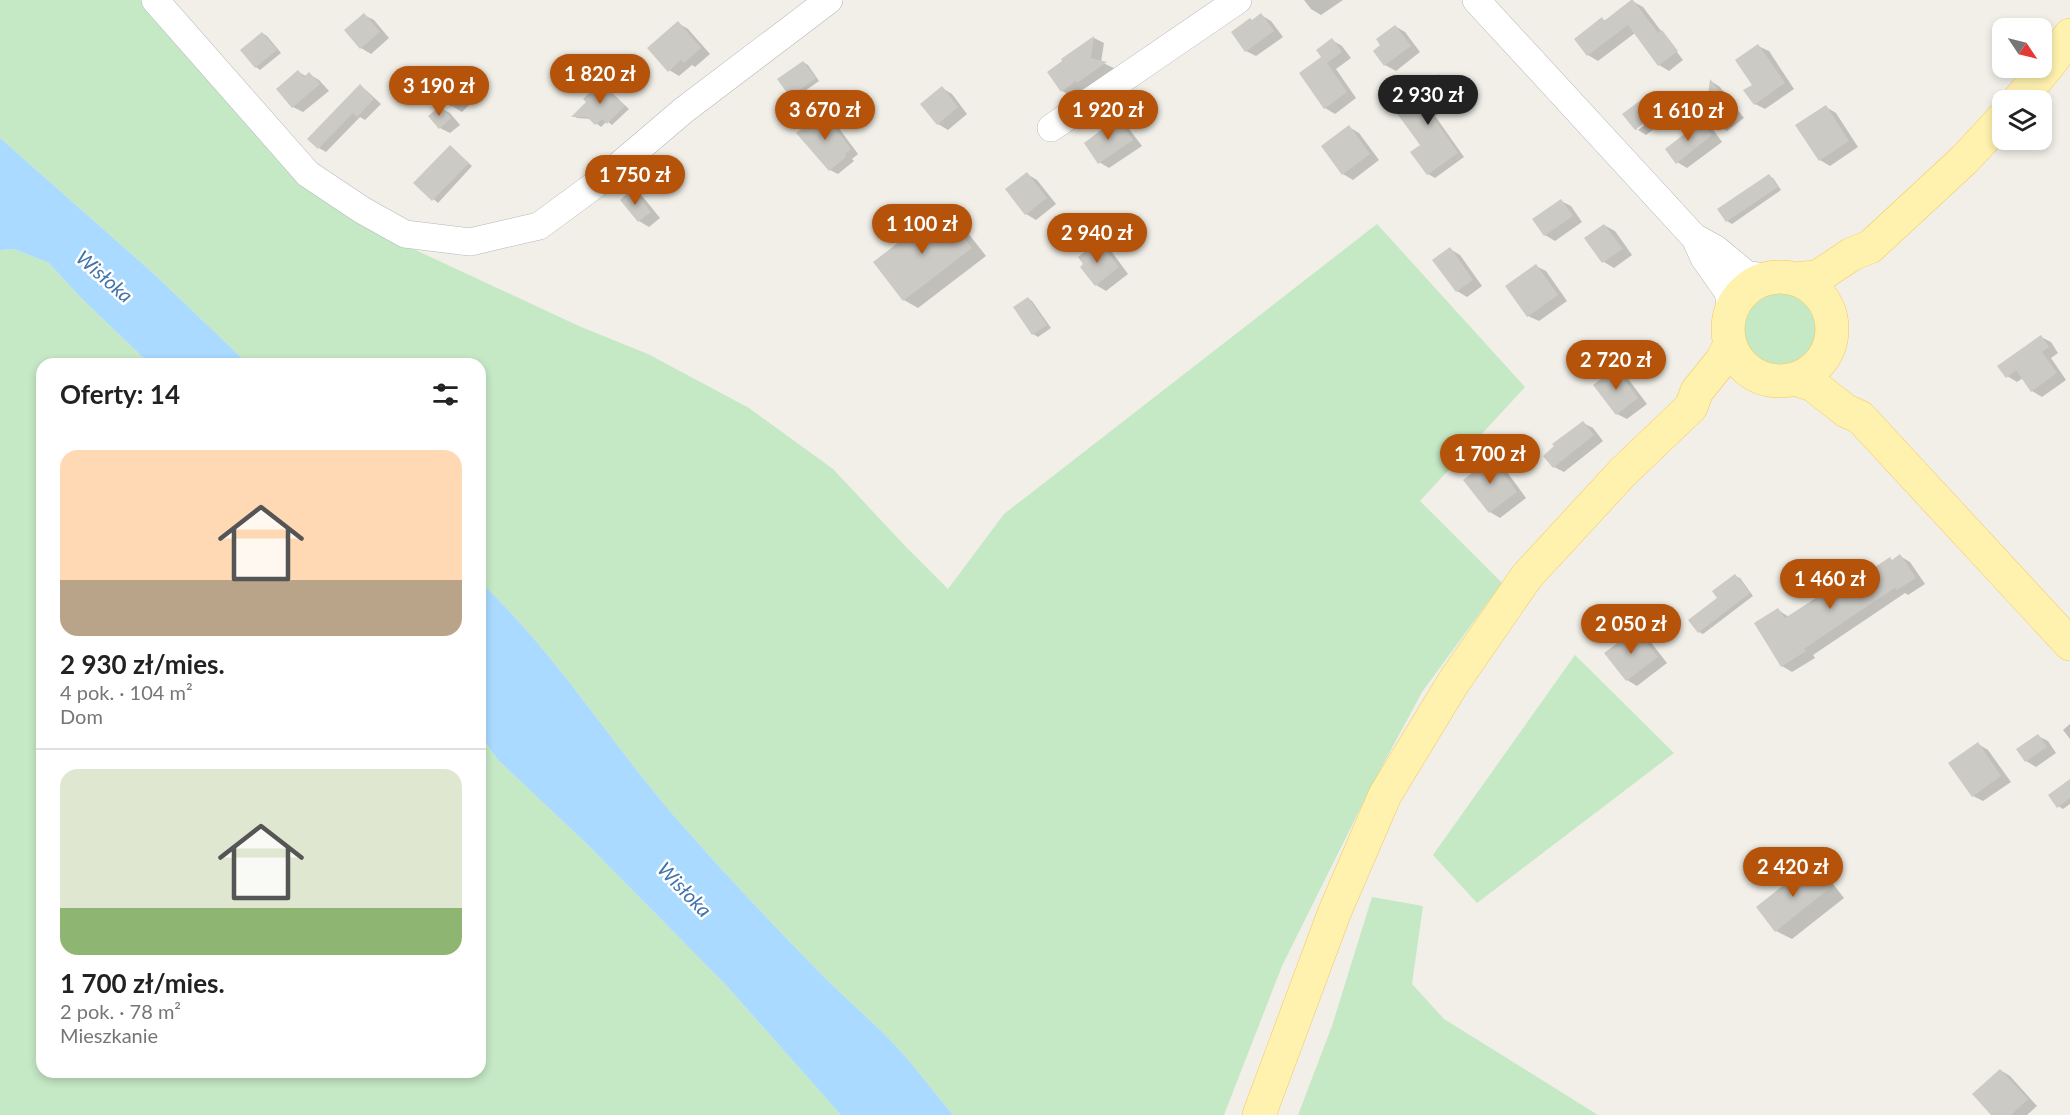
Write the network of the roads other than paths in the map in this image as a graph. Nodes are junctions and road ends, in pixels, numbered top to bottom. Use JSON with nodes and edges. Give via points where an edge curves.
{"nodes":[{"id":1,"x":155,"y":0,"type":"edge"},
{"id":2,"x":829,"y":0,"type":"edge"},
{"id":3,"x":1238,"y":0,"type":"edge"},
{"id":4,"x":1476,"y":0,"type":"edge"},
{"id":5,"x":2070,"y":35,"type":"edge"},
{"id":6,"x":2027,"y":90,"type":"edge"},
{"id":7,"x":1051,"y":129,"type":"dead end"},
{"id":8,"x":1992,"y":130,"type":"edge"},
{"id":9,"x":1695,"y":238,"type":"junction"},
{"id":10,"x":1870,"y":247,"type":"junction"},
{"id":11,"x":1782,"y":279,"type":"junction"},
{"id":12,"x":1731,"y":310,"type":"junction"},
{"id":13,"x":1831,"y":331,"type":"junction"},
{"id":14,"x":1730,"y":344,"type":"junction"},
{"id":15,"x":1760,"y":378,"type":"junction"},
{"id":16,"x":1795,"y":379,"type":"junction"},
{"id":17,"x":1691,"y":407,"type":"junction"},
{"id":18,"x":1860,"y":417,"type":"junction"},
{"id":19,"x":2070,"y":644,"type":"edge"},
{"id":20,"x":1259,"y":1115,"type":"edge"}],
"edges":[{"from":1,"to":2,"type":"street","via":[[308,174],[405,234],[470,242],[539,226]]},
{"from":3,"to":7,"type":"street"},
{"from":4,"to":9,"type":"street"},
{"from":5,"to":6,"type":"main road"},
{"from":8,"to":10,"type":"main road"},
{"from":9,"to":11,"type":"street","via":[[1716,249],[1746,274]]},
{"from":9,"to":12,"type":"street","via":[[1728,292]]},
{"from":10,"to":11,"type":"main road","via":[[1819,276]]},
{"from":10,"to":13,"type":"main road","via":[[1861,265],[1836,295]]},
{"from":11,"to":12,"type":"main road","via":[[1756,283],[1744,291]]},
{"from":11,"to":13,"type":"main road","via":[[1808,285],[1819,293],[1826,304]]},
{"from":12,"to":14,"type":"main road"},
{"from":13,"to":16,"type":"main road","via":[[1824,357],[1815,368]]},
{"from":13,"to":18,"type":"main road","via":[[1832,367],[1855,401]]},
{"from":14,"to":15,"type":"main road","via":[[1740,364]]},
{"from":14,"to":17,"type":"main road","via":[[1697,391]]},
{"from":15,"to":16,"type":"main road"},
{"from":15,"to":17,"type":"main road","via":[[1741,380],[1707,402]]},
{"from":16,"to":18,"type":"main road","via":[[1813,385]]},
{"from":17,"to":20,"type":"main road","via":[[1622,473],[1527,576],[1453,683],[1385,795],[1335,911]]},
{"from":18,"to":19,"type":"main road"}]}
